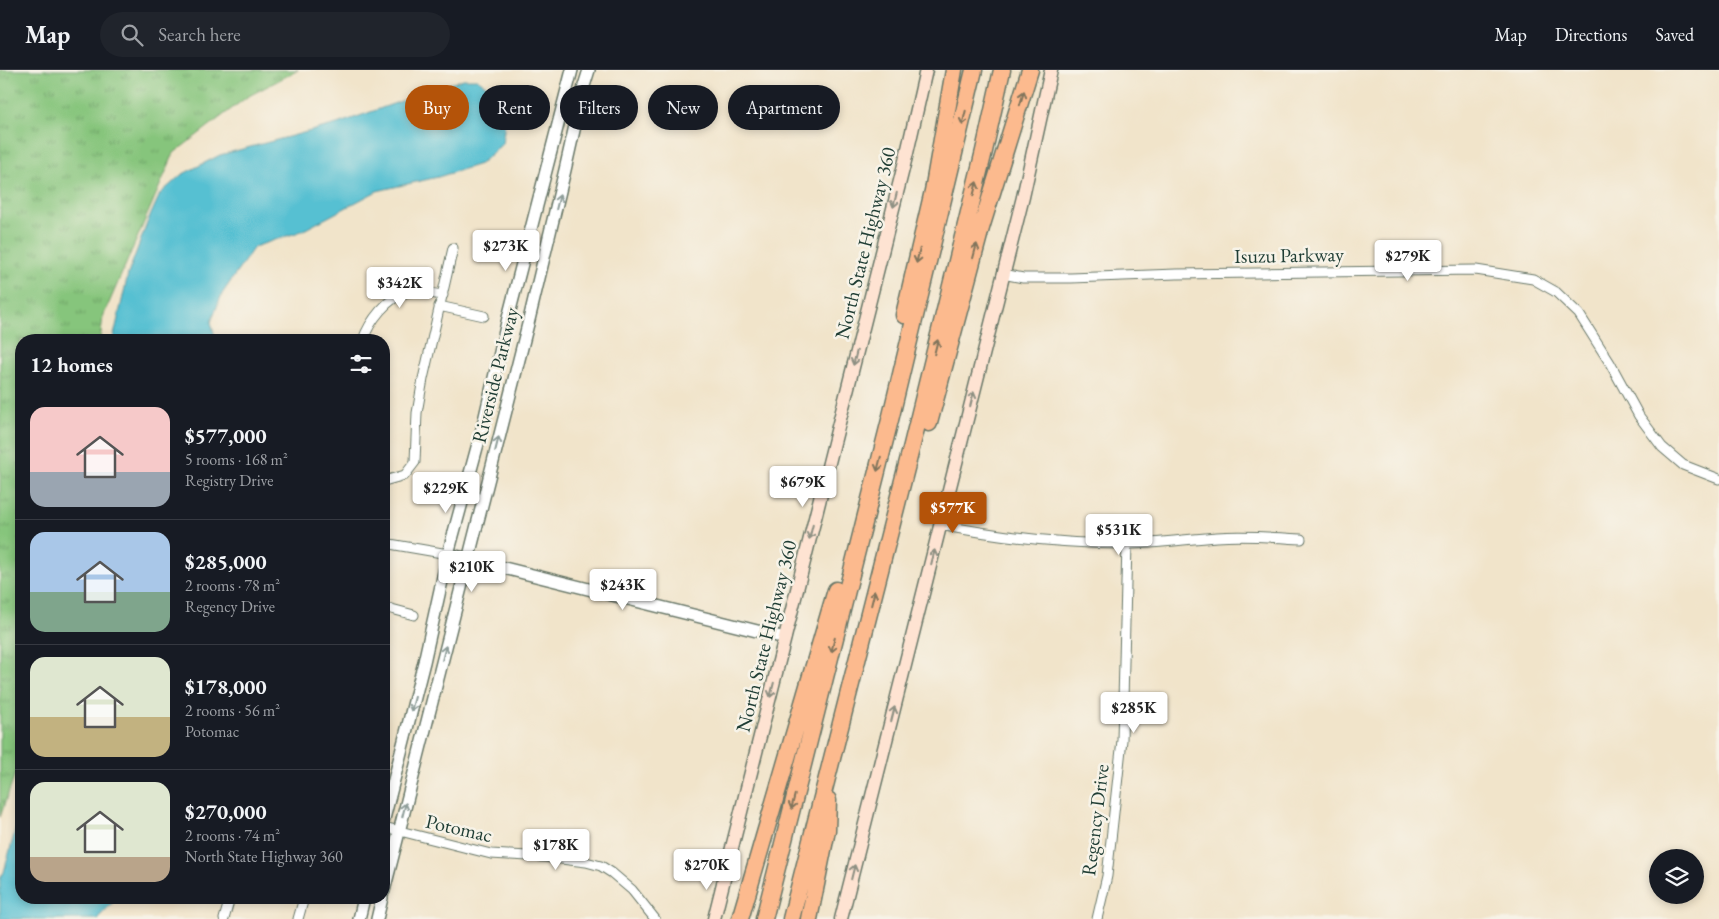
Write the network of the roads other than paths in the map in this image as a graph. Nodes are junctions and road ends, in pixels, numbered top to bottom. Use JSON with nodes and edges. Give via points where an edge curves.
{"nodes":[{"id":1,"x":572,"y":70,"type":"edge"},
{"id":2,"x":589,"y":70,"type":"edge"},
{"id":3,"x":926,"y":70,"type":"edge"},
{"id":4,"x":954,"y":70,"type":"edge"},
{"id":5,"x":974,"y":70,"type":"edge"},
{"id":6,"x":1002,"y":70,"type":"edge"},
{"id":7,"x":1030,"y":70,"type":"edge"},
{"id":8,"x":1051,"y":70,"type":"edge"},
{"id":9,"x":453,"y":248,"type":"dead end"},
{"id":10,"x":1003,"y":274,"type":"junction"},
{"id":11,"x":443,"y":295,"type":"junction"},
{"id":12,"x":439,"y":306,"type":"junction"},
{"id":13,"x":484,"y":316,"type":"dead end"},
{"id":14,"x":365,"y":334,"type":"edge"},
{"id":15,"x":891,"y":416,"type":"junction"},
{"id":16,"x":912,"y":445,"type":"junction"},
{"id":17,"x":390,"y":479,"type":"edge"},
{"id":18,"x":1719,"y":479,"type":"edge"},
{"id":19,"x":940,"y":525,"type":"junction"},
{"id":20,"x":862,"y":530,"type":"junction"},
{"id":21,"x":1301,"y":539,"type":"dead end"},
{"id":22,"x":390,"y":543,"type":"edge"},
{"id":23,"x":1127,"y":544,"type":"junction"},
{"id":24,"x":448,"y":554,"type":"junction"},
{"id":25,"x":468,"y":559,"type":"junction"},
{"id":26,"x":390,"y":609,"type":"edge"},
{"id":27,"x":414,"y":615,"type":"dead end"},
{"id":28,"x":785,"y":638,"type":"junction"},
{"id":29,"x":830,"y":764,"type":"junction"},
{"id":30,"x":390,"y":795,"type":"edge"},
{"id":31,"x":390,"y":829,"type":"edge"},
{"id":32,"x":399,"y":832,"type":"junction"},
{"id":33,"x":390,"y":867,"type":"edge"},
{"id":34,"x":228,"y":904,"type":"edge"},
{"id":35,"x":302,"y":904,"type":"edge"},
{"id":36,"x":363,"y":904,"type":"edge"},
{"id":37,"x":381,"y":904,"type":"edge"},
{"id":38,"x":224,"y":919,"type":"edge"},
{"id":39,"x":298,"y":919,"type":"edge"},
{"id":40,"x":359,"y":919,"type":"edge"},
{"id":41,"x":377,"y":919,"type":"edge"},
{"id":42,"x":654,"y":919,"type":"edge"},
{"id":43,"x":714,"y":919,"type":"edge"},
{"id":44,"x":740,"y":919,"type":"edge"},
{"id":45,"x":764,"y":919,"type":"edge"},
{"id":46,"x":791,"y":919,"type":"edge"},
{"id":47,"x":810,"y":919,"type":"edge"},
{"id":48,"x":841,"y":919,"type":"edge"},
{"id":49,"x":1097,"y":919,"type":"edge"}],
"edges":[{"from":1,"to":24,"type":"street","name":"Riverside Parkway"},
{"from":25,"to":2,"type":"street","name":"Riverside Parkway","one_way":true},
{"from":3,"to":28,"type":"main road","name":"North State Highway 360","one_way":true},
{"from":4,"to":15,"type":"highway","one_way":true,"via":[[933,191],[887,391]]},
{"from":5,"to":15,"type":"highway","one_way":true},
{"from":16,"to":6,"type":"highway","one_way":true},
{"from":16,"to":7,"type":"highway","one_way":true,"via":[[928,426],[981,228]]},
{"from":8,"to":10,"type":"main road"},
{"from":9,"to":11,"type":"street"},
{"from":10,"to":18,"type":"street","name":"Isuzu Parkway","via":[[1023,278],[1071,278],[1476,270],[1533,279],[1556,292],[1579,314],[1662,447],[1683,465]]},
{"from":19,"to":10,"type":"main road","one_way":true},
{"from":11,"to":12,"type":"street"},
{"from":11,"to":14,"type":"street","via":[[408,292],[393,299]]},
{"from":12,"to":13,"type":"street"},
{"from":12,"to":17,"type":"street","via":[[417,413],[415,462],[405,475]]},
{"from":15,"to":20,"type":"highway","one_way":true},
{"from":29,"to":16,"type":"highway","one_way":true},
{"from":19,"to":23,"type":"street","via":[[1041,541]]},
{"from":48,"to":19,"type":"main road","one_way":true},
{"from":20,"to":44,"type":"highway","via":[[848,550]]},
{"from":20,"to":45,"type":"highway","one_way":true},
{"from":21,"to":23,"type":"street","via":[[1216,537]]},
{"from":22,"to":24,"type":"street"},
{"from":23,"to":49,"type":"street","name":"Regency Drive","via":[[1122,740],[1107,876]]},
{"from":24,"to":25,"type":"street"},
{"from":24,"to":30,"type":"street","name":"Riverside Parkway","one_way":true},
{"from":25,"to":28,"type":"street"},
{"from":32,"to":25,"type":"street","name":"Riverside Parkway","one_way":true},
{"from":26,"to":27,"type":"street"},
{"from":28,"to":43,"type":"main road","name":"North State Highway 360","one_way":true},
{"from":29,"to":46,"type":"highway"},
{"from":29,"to":47,"type":"highway","via":[[827,830]]},
{"from":31,"to":32,"type":"street","name":"Potomac"},
{"from":32,"to":33,"type":"street","name":"Riverside Parkway"},
{"from":32,"to":42,"type":"street","name":"Potomac","via":[[491,854],[546,857],[600,866],[632,890]]},
{"from":34,"to":38,"type":"street"},
{"from":35,"to":39,"type":"street"},
{"from":36,"to":40,"type":"street"},
{"from":37,"to":41,"type":"street"}]}
